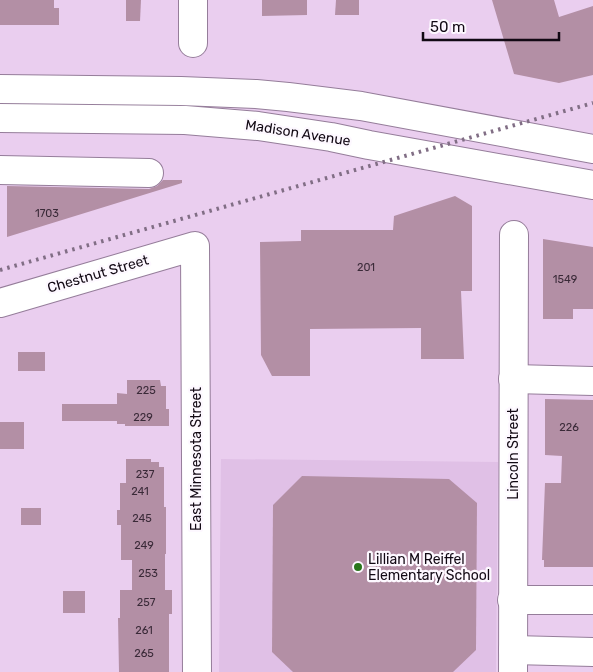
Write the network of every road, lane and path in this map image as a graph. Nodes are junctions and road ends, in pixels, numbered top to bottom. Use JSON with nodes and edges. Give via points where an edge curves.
{"nodes":[{"id":1,"x":193,"y":0,"type":"edge"},
{"id":2,"x":193,"y":42,"type":"dead end"},
{"id":3,"x":0,"y":89,"type":"edge"},
{"id":4,"x":0,"y":118,"type":"edge"},
{"id":5,"x":593,"y":149,"type":"edge"},
{"id":6,"x":0,"y":170,"type":"edge"},
{"id":7,"x":149,"y":173,"type":"dead end"},
{"id":8,"x":593,"y":185,"type":"edge"},
{"id":9,"x":514,"y":235,"type":"dead end"},
{"id":10,"x":195,"y":246,"type":"joint"},
{"id":11,"x":0,"y":303,"type":"edge"},
{"id":12,"x":513,"y":379,"type":"junction"},
{"id":13,"x":593,"y":381,"type":"edge"},
{"id":14,"x":512,"y":600,"type":"junction"},
{"id":15,"x":593,"y":600,"type":"edge"},
{"id":16,"x":593,"y":652,"type":"edge"},
{"id":17,"x":513,"y":661,"type":"edge"},
{"id":18,"x":197,"y":672,"type":"edge"}],
"edges":[{"from":1,"to":2,"type":"street"},
{"from":3,"to":5,"type":"street","via":[[288,97],[361,106]]},
{"from":4,"to":8,"type":"street","name":"Madison Avenue","via":[[185,120],[258,126],[331,136]]},
{"from":6,"to":7,"type":"street"},
{"from":9,"to":12,"type":"street","name":"Lincoln Street"},
{"from":10,"to":11,"type":"street","name":"Chestnut Street"},
{"from":10,"to":18,"type":"street","name":"East Minnesota Street"},
{"from":12,"to":13,"type":"street"},
{"from":12,"to":14,"type":"street","name":"Lincoln Street"},
{"from":14,"to":15,"type":"street"},
{"from":14,"to":17,"type":"street","name":"Lincoln Street"},
{"from":16,"to":17,"type":"street"}]}
